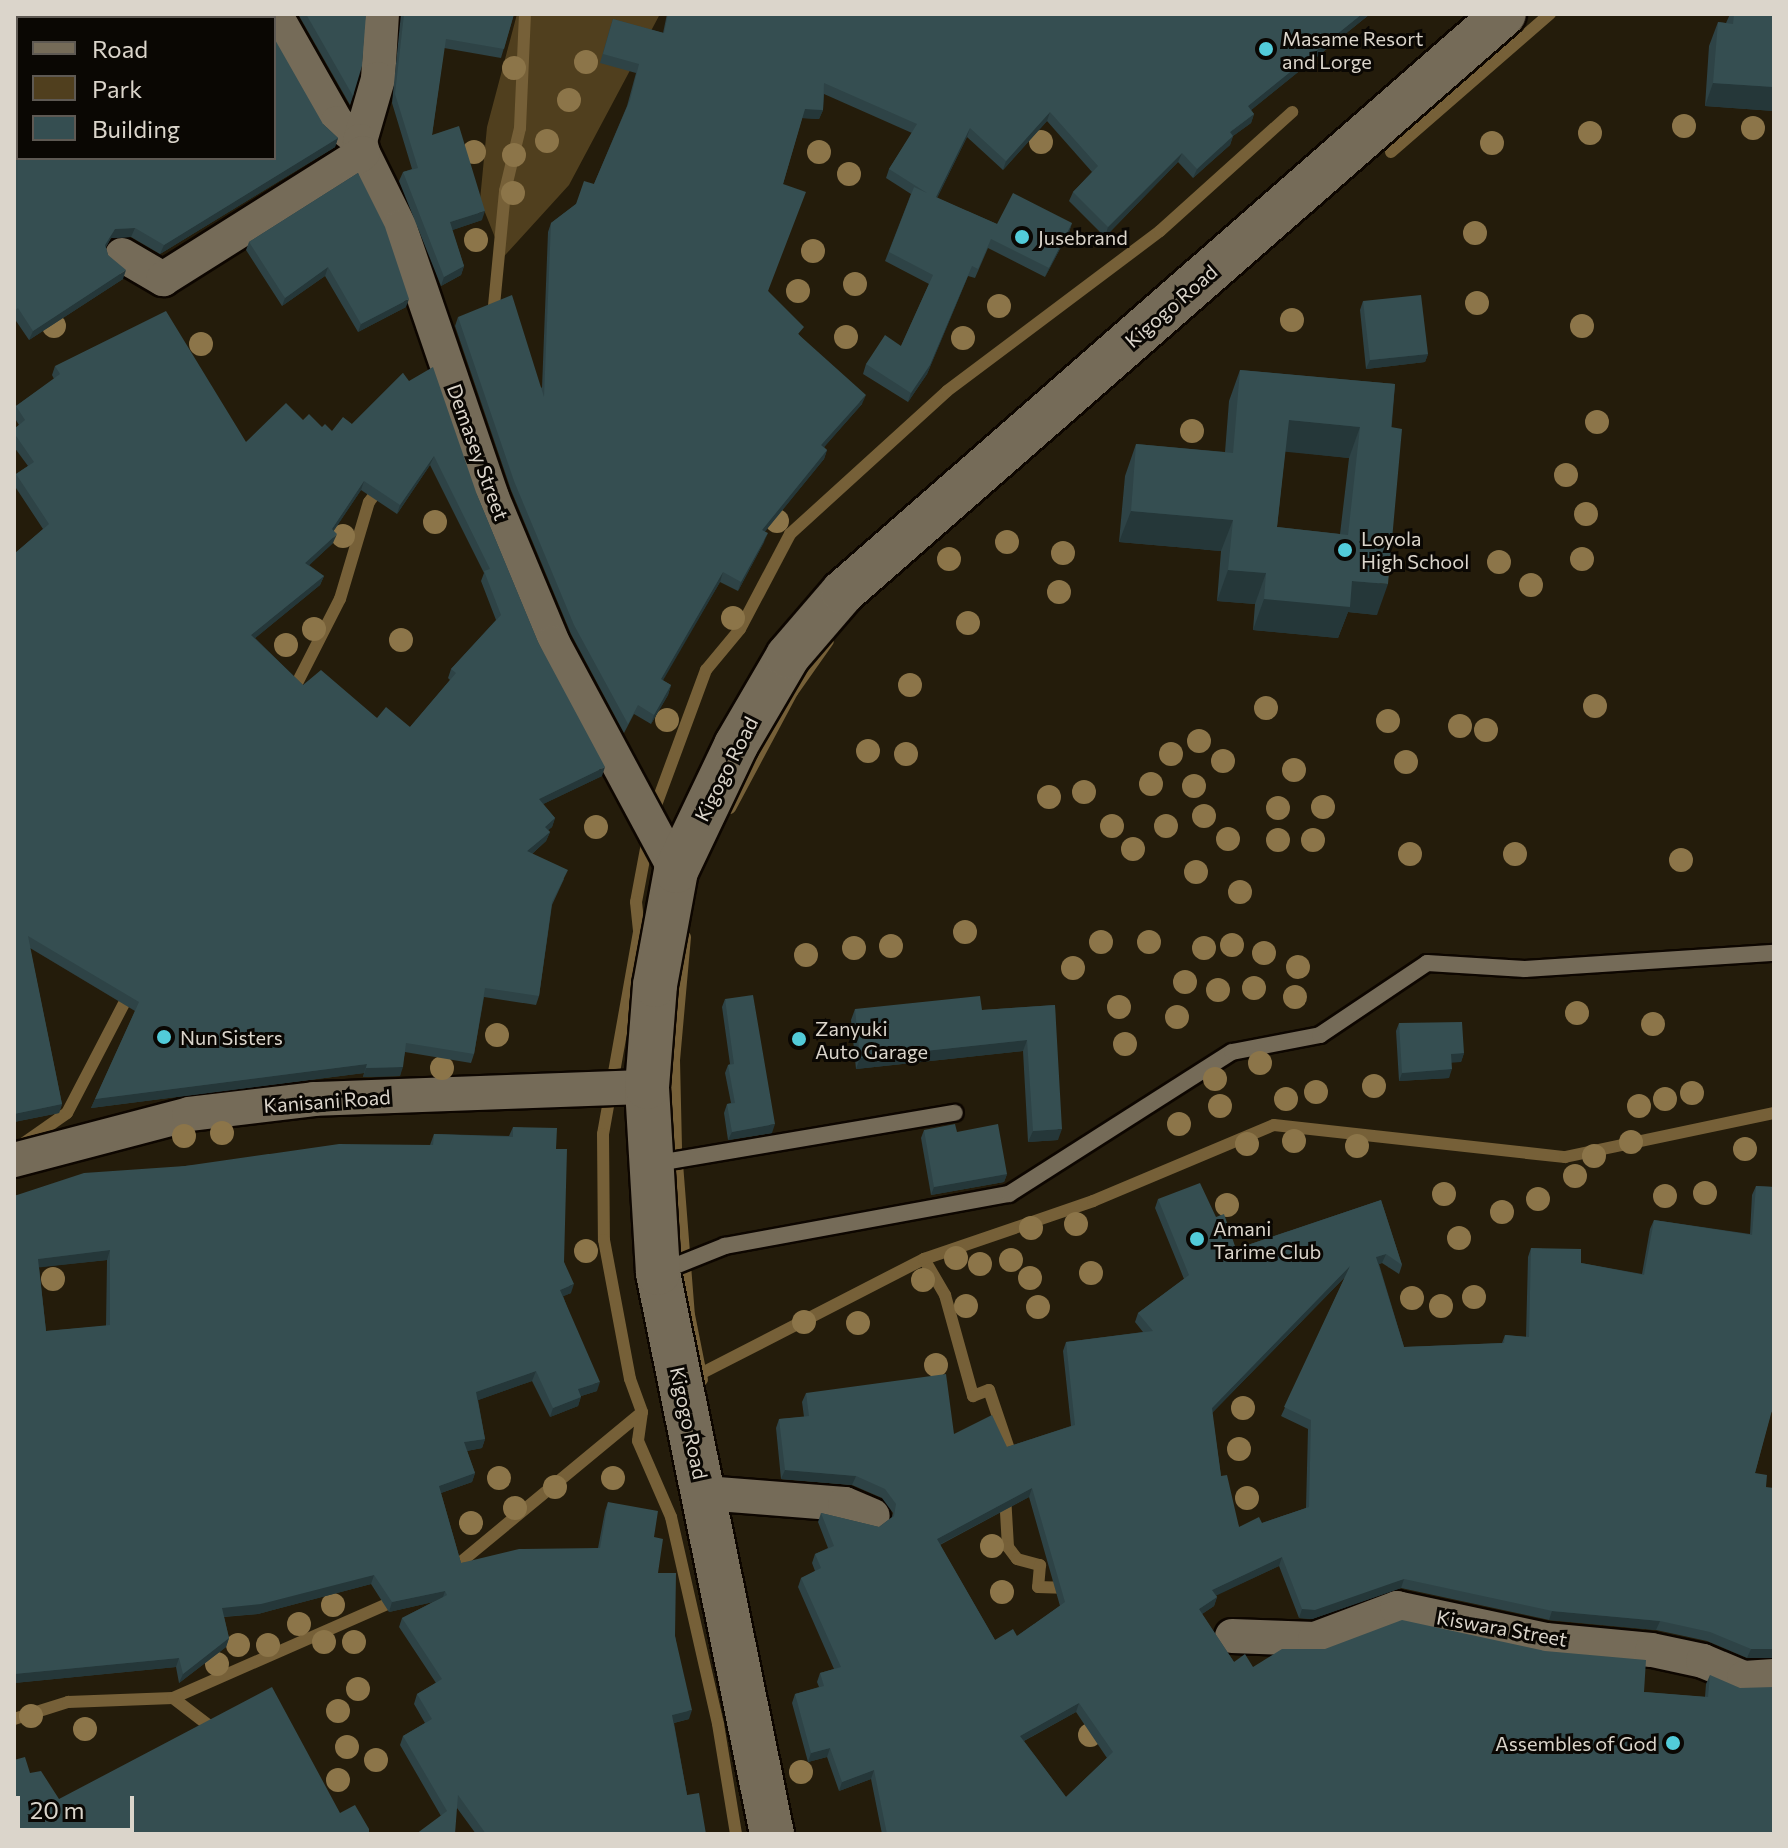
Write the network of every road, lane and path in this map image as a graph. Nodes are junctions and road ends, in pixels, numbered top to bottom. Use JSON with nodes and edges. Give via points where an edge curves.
{"nodes":[{"id":1,"x":275,"y":14,"type":"edge"},
{"id":2,"x":382,"y":14,"type":"edge"},
{"id":3,"x":1504,"y":14,"type":"edge"},
{"id":4,"x":362,"y":147,"type":"junction"},
{"id":5,"x":122,"y":255,"type":"dead end"},
{"id":6,"x":676,"y":871,"type":"junction"},
{"id":7,"x":1774,"y":953,"type":"edge"},
{"id":8,"x":647,"y":1087,"type":"junction"},
{"id":9,"x":955,"y":1113,"type":"dead end"},
{"id":10,"x":14,"y":1160,"type":"edge"},
{"id":11,"x":651,"y":1164,"type":"junction"},
{"id":12,"x":658,"y":1273,"type":"junction"},
{"id":13,"x":705,"y":1493,"type":"junction"},
{"id":14,"x":873,"y":1516,"type":"dead end"},
{"id":15,"x":1232,"y":1636,"type":"dead end"},
{"id":16,"x":1774,"y":1676,"type":"edge"},
{"id":17,"x":772,"y":1834,"type":"edge"}],
"edges":[{"from":1,"to":4,"type":"street","via":[[323,102]]},
{"from":2,"to":4,"type":"street","via":[[378,79]]},
{"from":3,"to":6,"type":"main road","name":"Kigogo Road","via":[[843,592],[788,656],[736,745]]},
{"from":4,"to":5,"type":"street","via":[[163,279]]},
{"from":4,"to":6,"type":"street","name":"Demasey Street","via":[[400,228],[492,497],[553,643]]},
{"from":6,"to":8,"type":"main road","name":"Kigogo Road","via":[[655,985]]},
{"from":7,"to":12,"type":"lane","via":[[1525,969],[1427,963],[1320,1035],[1232,1052],[1009,1194],[725,1246]]},
{"from":8,"to":10,"type":"street","name":"Kanisani Road","via":[[314,1099],[189,1114]]},
{"from":8,"to":11,"type":"main road","name":"Kigogo Road"},
{"from":9,"to":11,"type":"lane"},
{"from":11,"to":12,"type":"main road","name":"Kigogo Road"},
{"from":12,"to":13,"type":"main road","name":"Kigogo Road"},
{"from":13,"to":14,"type":"street","via":[[845,1504]]},
{"from":13,"to":17,"type":"main road","name":"Kigogo Road"},
{"from":15,"to":16,"type":"street","name":"Kiswara Street","via":[[1315,1639],[1397,1608],[1546,1640],[1652,1650],[1703,1661],[1744,1678]]}]}
